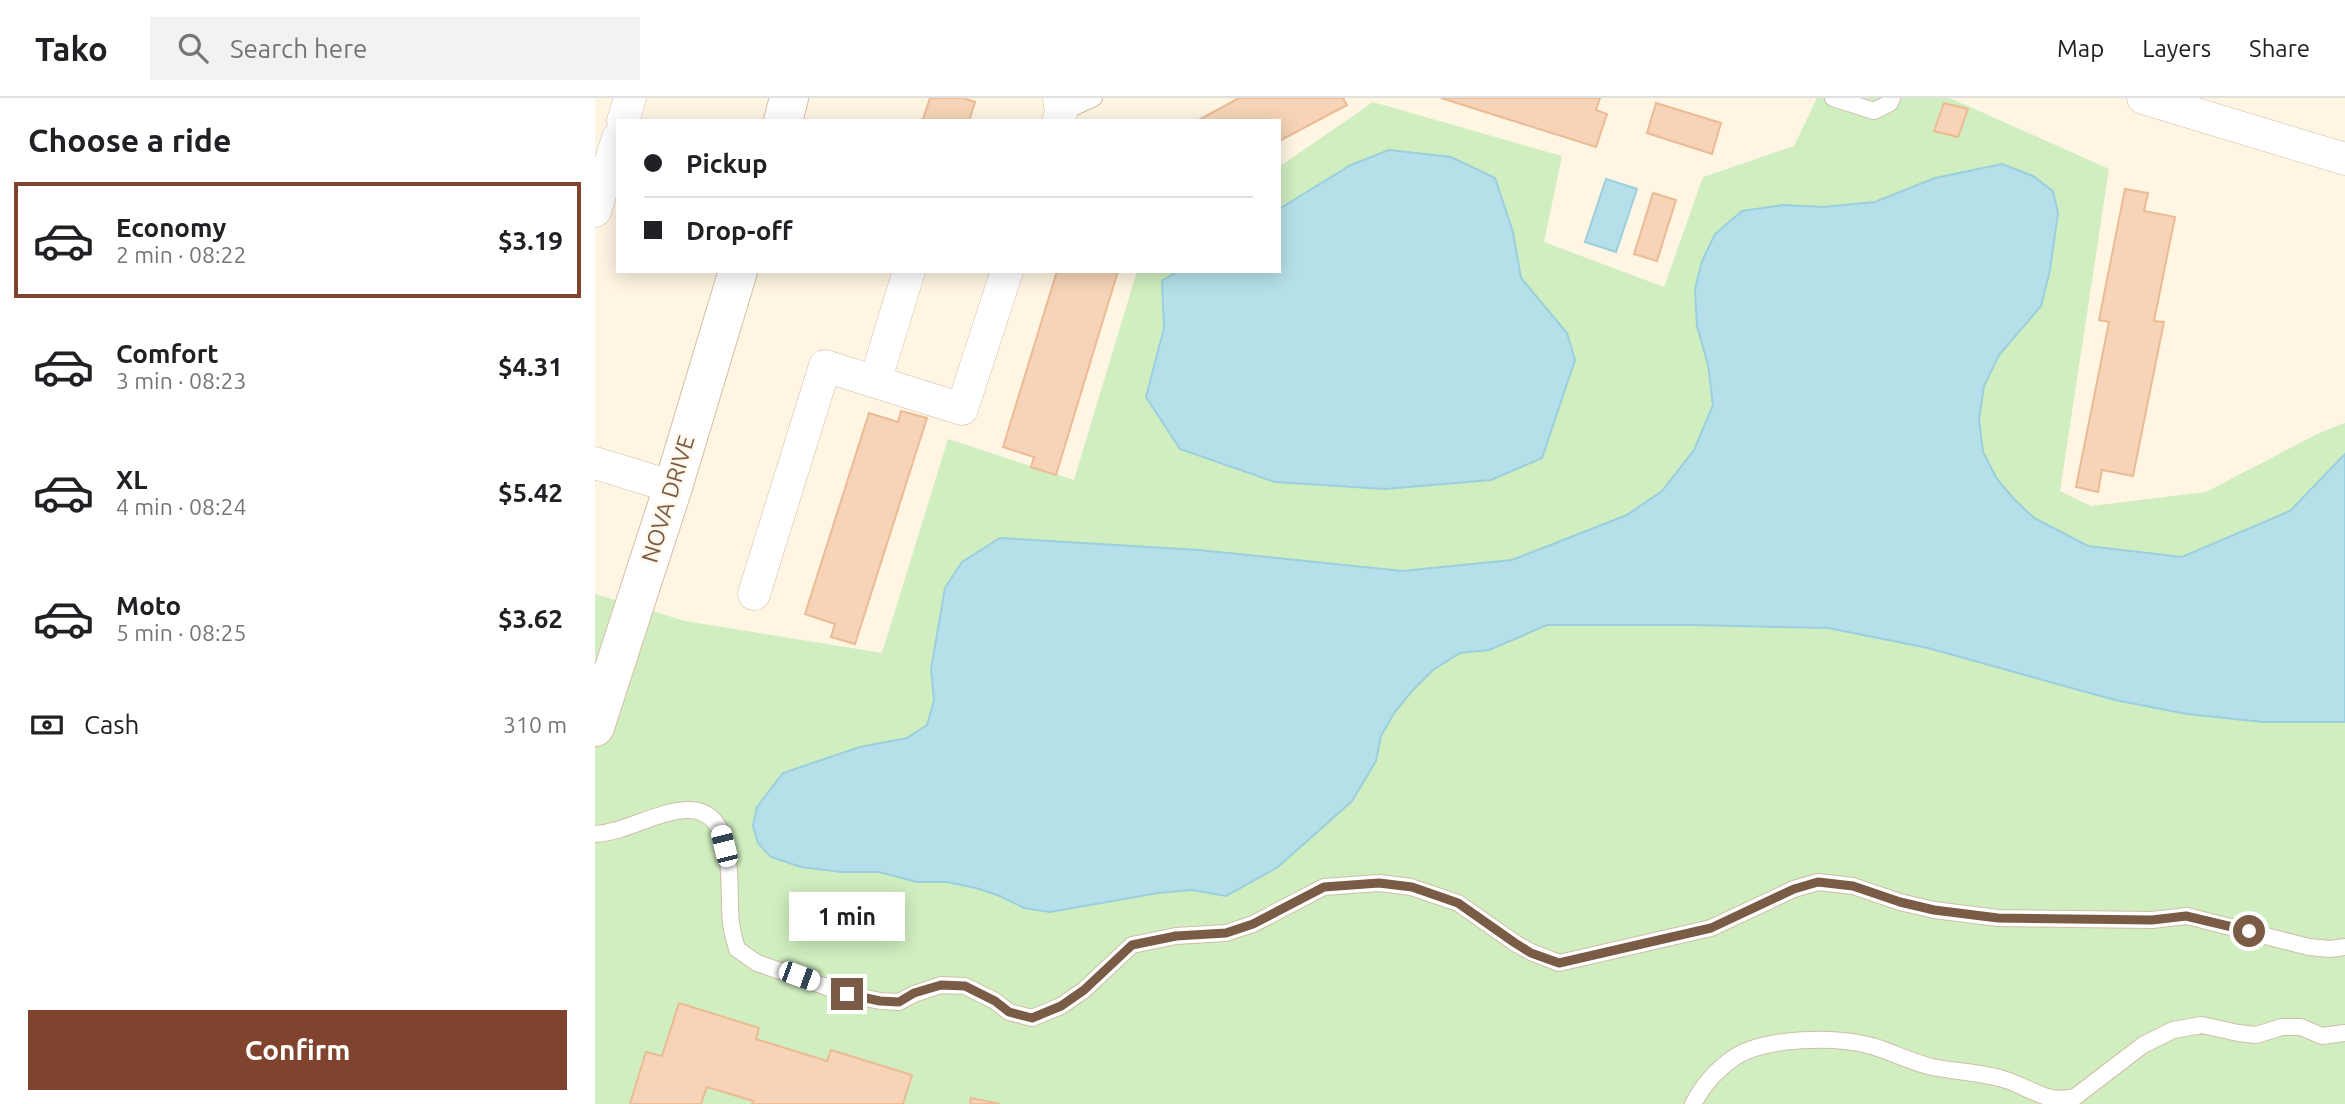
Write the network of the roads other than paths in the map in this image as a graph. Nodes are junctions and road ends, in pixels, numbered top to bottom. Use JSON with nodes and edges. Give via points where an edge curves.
{"nodes":[{"id":1,"x":630,"y":98,"type":"edge"},
{"id":2,"x":789,"y":98,"type":"edge"},
{"id":3,"x":1094,"y":98,"type":"edge"},
{"id":4,"x":1833,"y":98,"type":"edge"},
{"id":5,"x":1892,"y":98,"type":"edge"},
{"id":6,"x":2143,"y":98,"type":"edge"},
{"id":7,"x":1060,"y":111,"type":"edge"},
{"id":8,"x":624,"y":119,"type":"edge"},
{"id":9,"x":784,"y":119,"type":"edge"},
{"id":10,"x":616,"y":144,"type":"edge"},
{"id":11,"x":2345,"y":159,"type":"edge"},
{"id":12,"x":595,"y":211,"type":"edge"},
{"id":13,"x":737,"y":273,"type":"edge"},
{"id":14,"x":908,"y":273,"type":"edge"},
{"id":15,"x":1006,"y":273,"type":"edge"},
{"id":16,"x":875,"y":382,"type":"junction"},
{"id":17,"x":595,"y":463,"type":"edge"},
{"id":18,"x":673,"y":487,"type":"junction"},
{"id":19,"x":754,"y":594,"type":"dead end"},
{"id":20,"x":595,"y":727,"type":"edge"},
{"id":21,"x":595,"y":834,"type":"edge"},
{"id":22,"x":2345,"y":947,"type":"edge"},
{"id":23,"x":2345,"y":1033,"type":"edge"},
{"id":24,"x":1693,"y":1104,"type":"edge"}],
"edges":[{"from":1,"to":8,"type":"street"},
{"from":2,"to":9,"type":"street"},
{"from":3,"to":7,"type":"lane"},
{"from":4,"to":5,"type":"lane","via":[[1874,111]]},
{"from":6,"to":11,"type":"street"},
{"from":10,"to":12,"type":"street"},
{"from":13,"to":18,"type":"street","name":"NOVA DRIVE"},
{"from":14,"to":16,"type":"street"},
{"from":15,"to":16,"type":"street","via":[[962,408]]},
{"from":16,"to":19,"type":"street","via":[[825,366]]},
{"from":17,"to":18,"type":"street"},
{"from":18,"to":20,"type":"street","name":"NOVA DRIVE"},
{"from":21,"to":22,"type":"lane","via":[[655,816],[689,810],[707,814],[720,826],[729,865],[731,924],[737,949],[757,963],[880,1001],[899,1002],[941,985],[965,986],[1009,1012],[1032,1018],[1084,990],[1132,945],[1226,933],[1324,887],[1379,883],[1412,887],[1458,903],[1523,948],[1559,963],[1711,928],[1818,882],[1853,886],[1934,910],[1998,918],[2152,920],[2186,916],[2309,947]]},
{"from":23,"to":24,"type":"lane","via":[[2322,1037],[2301,1027],[2282,1027],[2256,1035],[2238,1034],[2202,1024],[2173,1030],[2143,1045],[2065,1102],[2038,1098],[2010,1081],[1903,1059],[1871,1046],[1798,1041],[1736,1056],[1710,1077]]}]}
